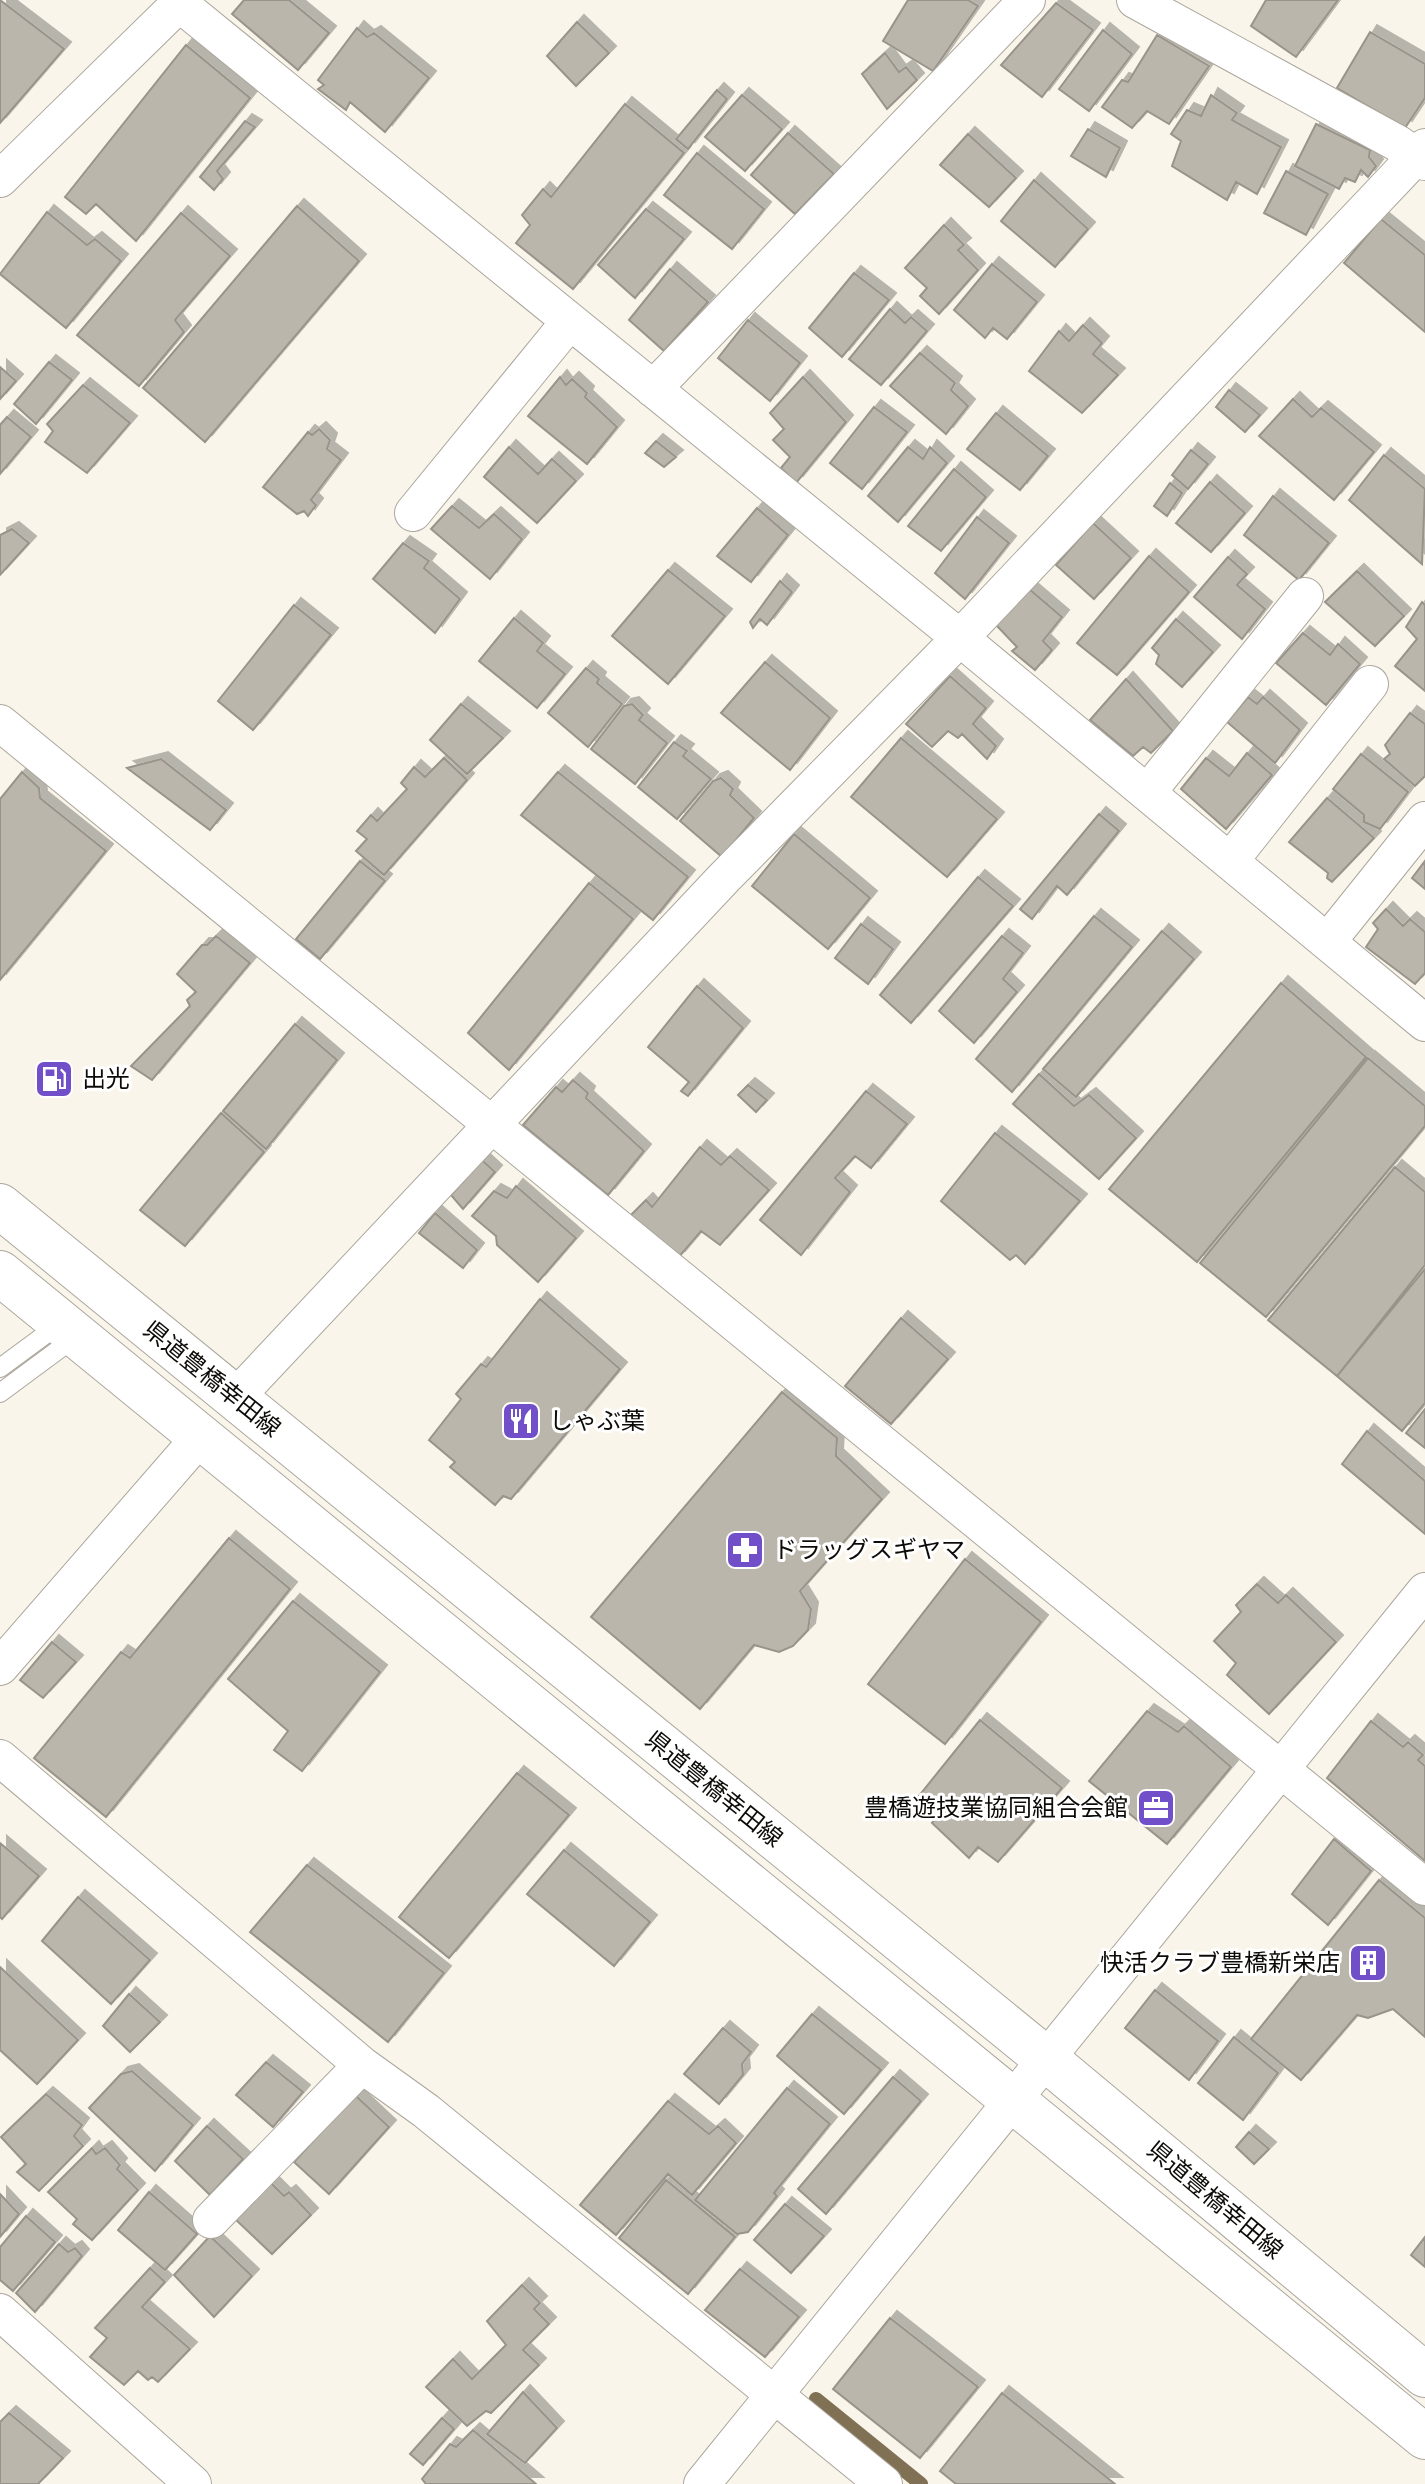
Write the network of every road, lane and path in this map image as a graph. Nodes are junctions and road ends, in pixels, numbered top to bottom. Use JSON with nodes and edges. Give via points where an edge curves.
{"nodes":[{"id":1,"x":1027,"y":0,"type":"edge"},
{"id":2,"x":1135,"y":0,"type":"edge"},
{"id":3,"x":179,"y":1,"type":"edge"},
{"id":4,"x":1422,"y":155,"type":"edge"},
{"id":5,"x":0,"y":179,"type":"edge"},
{"id":6,"x":570,"y":321,"type":"junction"},
{"id":7,"x":653,"y":389,"type":"junction"},
{"id":8,"x":413,"y":513,"type":"dead end"},
{"id":9,"x":1305,"y":596,"type":"dead end"},
{"id":10,"x":960,"y":638,"type":"junction"},
{"id":11,"x":1370,"y":684,"type":"dead end"},
{"id":12,"x":0,"y":723,"type":"edge"},
{"id":13,"x":1147,"y":793,"type":"junction"},
{"id":14,"x":1425,"y":820,"type":"edge"},
{"id":15,"x":1230,"y":861,"type":"junction"},
{"id":16,"x":1328,"y":941,"type":"junction"},
{"id":17,"x":1425,"y":1023,"type":"edge"},
{"id":18,"x":493,"y":1126,"type":"junction"},
{"id":19,"x":0,"y":1206,"type":"edge"},
{"id":20,"x":0,"y":1273,"type":"edge"},
{"id":21,"x":69,"y":1330,"type":"junction"},
{"id":22,"x":0,"y":1368,"type":"edge"},
{"id":23,"x":0,"y":1393,"type":"edge"},
{"id":24,"x":235,"y":1398,"type":"junction"},
{"id":25,"x":201,"y":1436,"type":"junction"},
{"id":26,"x":1425,"y":1591,"type":"edge"},
{"id":27,"x":0,"y":1667,"type":"edge"},
{"id":28,"x":0,"y":1758,"type":"edge"},
{"id":29,"x":1280,"y":1770,"type":"junction"},
{"id":30,"x":1425,"y":1887,"type":"edge"},
{"id":31,"x":1046,"y":2059,"type":"junction"},
{"id":32,"x":362,"y":2065,"type":"junction"},
{"id":33,"x":1013,"y":2101,"type":"junction"},
{"id":34,"x":211,"y":2220,"type":"dead end"},
{"id":35,"x":0,"y":2312,"type":"edge"},
{"id":36,"x":1425,"y":2375,"type":"edge"},
{"id":37,"x":777,"y":2395,"type":"junction"},
{"id":38,"x":1425,"y":2437,"type":"edge"},
{"id":39,"x":193,"y":2484,"type":"edge"},
{"id":40,"x":702,"y":2484,"type":"edge"},
{"id":41,"x":884,"y":2484,"type":"edge"}],
"edges":[{"from":1,"to":7,"type":"street"},
{"from":2,"to":4,"type":"street"},
{"from":3,"to":5,"type":"street"},
{"from":3,"to":6,"type":"street"},
{"from":4,"to":10,"type":"street"},
{"from":6,"to":7,"type":"street"},
{"from":6,"to":8,"type":"street"},
{"from":7,"to":10,"type":"street"},
{"from":9,"to":13,"type":"street"},
{"from":10,"to":13,"type":"street"},
{"from":10,"to":18,"type":"street","via":[[724,878]]},
{"from":11,"to":15,"type":"street"},
{"from":12,"to":18,"type":"street"},
{"from":13,"to":15,"type":"street"},
{"from":14,"to":16,"type":"street"},
{"from":15,"to":16,"type":"street"},
{"from":16,"to":17,"type":"street"},
{"from":18,"to":24,"type":"street"},
{"from":18,"to":29,"type":"street"},
{"from":19,"to":24,"type":"main road","name":"県道豊橋幸田線"},
{"from":20,"to":21,"type":"main road","name":"県道豊橋幸田線"},
{"from":21,"to":22,"type":"lane"},
{"from":21,"to":23,"type":"lane"},
{"from":21,"to":25,"type":"main road","name":"県道豊橋幸田線"},
{"from":24,"to":31,"type":"main road","name":"県道豊橋幸田線"},
{"from":25,"to":27,"type":"street"},
{"from":25,"to":33,"type":"main road","name":"県道豊橋幸田線"},
{"from":26,"to":29,"type":"street"},
{"from":28,"to":32,"type":"street"},
{"from":29,"to":30,"type":"street"},
{"from":29,"to":31,"type":"street"},
{"from":31,"to":33,"type":"street"},
{"from":31,"to":36,"type":"main road","name":"県道豊橋幸田線"},
{"from":32,"to":34,"type":"street"},
{"from":32,"to":37,"type":"street"},
{"from":33,"to":37,"type":"street"},
{"from":33,"to":38,"type":"main road","name":"県道豊橋幸田線"},
{"from":35,"to":39,"type":"street"},
{"from":37,"to":40,"type":"street"},
{"from":37,"to":41,"type":"street"}]}
